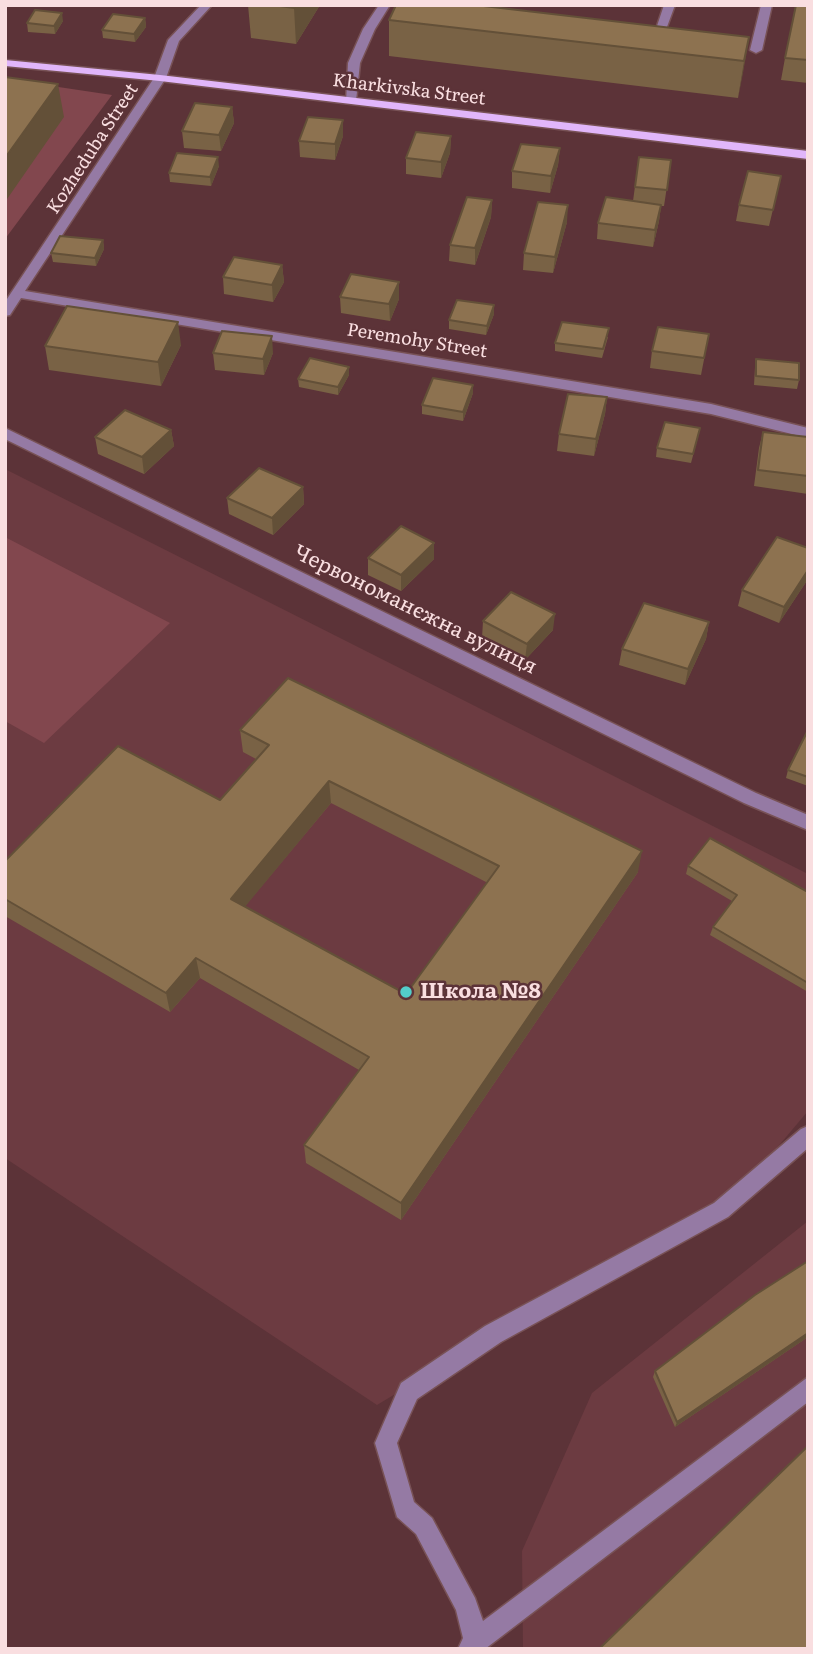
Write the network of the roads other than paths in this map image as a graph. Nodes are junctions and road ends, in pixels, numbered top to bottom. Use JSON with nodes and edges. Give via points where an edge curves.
{"nodes":[{"id":1,"x":207,"y":5,"type":"edge"},
{"id":2,"x":385,"y":5,"type":"edge"},
{"id":3,"x":670,"y":5,"type":"edge"},
{"id":4,"x":767,"y":5,"type":"edge"},
{"id":5,"x":634,"y":30,"type":"edge"},
{"id":6,"x":756,"y":50,"type":"dead end"},
{"id":7,"x":5,"y":63,"type":"edge"},
{"id":8,"x":160,"y":78,"type":"junction"},
{"id":9,"x":350,"y":101,"type":"junction"},
{"id":10,"x":808,"y":155,"type":"edge"},
{"id":11,"x":18,"y":295,"type":"junction"},
{"id":12,"x":5,"y":312,"type":"edge"},
{"id":13,"x":5,"y":433,"type":"edge"},
{"id":14,"x":808,"y":433,"type":"edge"},
{"id":15,"x":808,"y":823,"type":"edge"},
{"id":16,"x":808,"y":1135,"type":"edge"},
{"id":17,"x":808,"y":1388,"type":"edge"},
{"id":18,"x":473,"y":1645,"type":"edge"}],
"edges":[{"from":1,"to":8,"type":"street","name":"Kozheduba Street","via":[[174,40]]},
{"from":2,"to":9,"type":"street","via":[[354,63]]},
{"from":3,"to":5,"type":"street","via":[[660,33]]},
{"from":4,"to":6,"type":"street"},
{"from":7,"to":8,"type":"main road","name":"Kharkivska Street"},
{"from":8,"to":9,"type":"main road","name":"Kharkivska Street"},
{"from":8,"to":11,"type":"street","name":"Kozheduba Street"},
{"from":9,"to":10,"type":"main road","name":"Kharkivska Street"},
{"from":11,"to":12,"type":"street","name":"Kozheduba Street"},
{"from":11,"to":14,"type":"street","name":"Peremohy Street","via":[[712,409]]},
{"from":13,"to":15,"type":"street","name":"Червономанєжна вулиця"},
{"from":16,"to":18,"type":"street","via":[[721,1210],[493,1334],[410,1391],[386,1443],[405,1509],[424,1526],[467,1606]]},
{"from":17,"to":18,"type":"street"}]}
